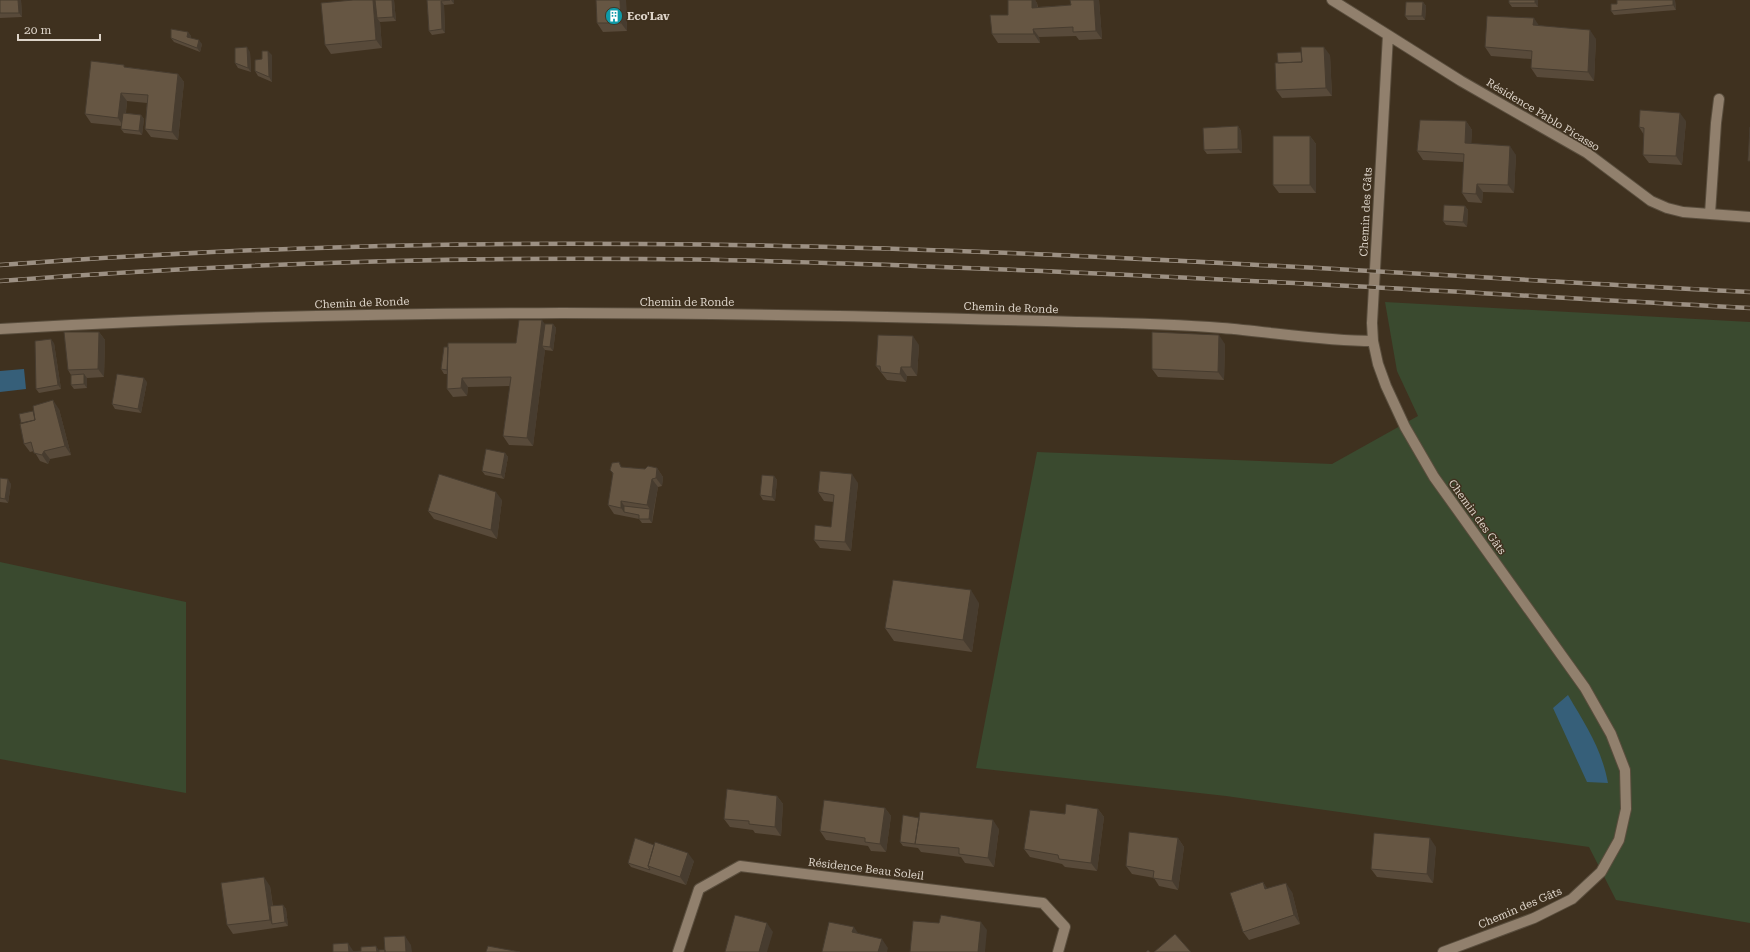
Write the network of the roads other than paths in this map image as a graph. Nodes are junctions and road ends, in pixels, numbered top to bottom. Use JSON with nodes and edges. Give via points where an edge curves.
{"nodes":[{"id":1,"x":1332,"y":0,"type":"edge"},
{"id":2,"x":1388,"y":35,"type":"junction"},
{"id":3,"x":1719,"y":99,"type":"dead end"},
{"id":4,"x":1710,"y":214,"type":"junction"},
{"id":5,"x":1750,"y":217,"type":"edge"},
{"id":6,"x":0,"y":329,"type":"edge"},
{"id":7,"x":1373,"y":341,"type":"junction"},
{"id":8,"x":678,"y":952,"type":"edge"},
{"id":9,"x":1058,"y":952,"type":"edge"},
{"id":10,"x":1443,"y":952,"type":"edge"}],
"edges":[{"from":1,"to":2,"type":"street"},
{"from":2,"to":4,"type":"street","name":"Résidence Pablo Picasso","via":[[1587,153],[1651,201],[1667,208]]},
{"from":2,"to":7,"type":"street","name":"Chemin des Gâts","via":[[1372,305]]},
{"from":3,"to":4,"type":"street"},
{"from":4,"to":5,"type":"street","name":"Résidence Pablo Picasso"},
{"from":6,"to":7,"type":"street","name":"Chemin de Ronde","via":[[183,320],[438,313],[840,315],[1211,327]]},
{"from":7,"to":10,"type":"street","name":"Chemin des Gâts","via":[[1386,386],[1434,477],[1585,688],[1612,734],[1625,770],[1626,809],[1619,840],[1601,872],[1572,899],[1534,918]]},
{"from":8,"to":9,"type":"street","name":"Résidence Beau Soleil","via":[[699,889],[740,866],[1043,903],[1065,927]]}]}
